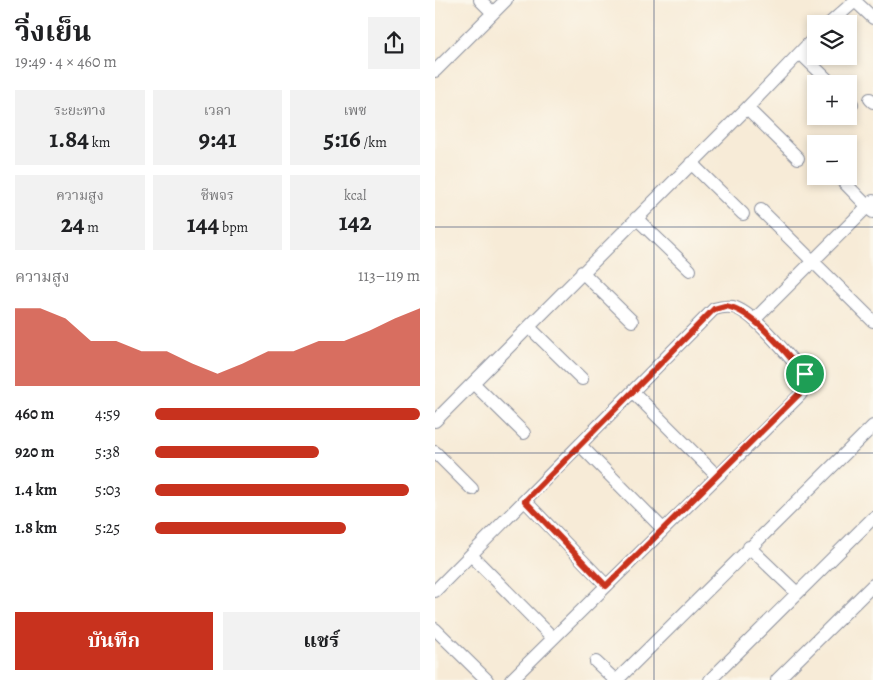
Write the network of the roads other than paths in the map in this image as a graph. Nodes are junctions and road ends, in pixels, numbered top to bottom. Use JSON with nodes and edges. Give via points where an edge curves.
{"nodes":[{"id":1,"x":480,"y":0,"type":"edge"},
{"id":2,"x":506,"y":0,"type":"edge"},
{"id":3,"x":855,"y":1,"type":"edge"},
{"id":4,"x":493,"y":13,"type":"junction"},
{"id":5,"x":839,"y":15,"type":"edge"},
{"id":6,"x":873,"y":18,"type":"edge"},
{"id":7,"x":807,"y":45,"type":"edge"},
{"id":8,"x":800,"y":52,"type":"junction"},
{"id":9,"x":437,"y":67,"type":"edge"},
{"id":10,"x":823,"y":75,"type":"edge"},
{"id":11,"x":747,"y":108,"type":"junction"},
{"id":12,"x":799,"y":158,"type":"dead end"},
{"id":13,"x":691,"y":163,"type":"junction"},
{"id":14,"x":848,"y":185,"type":"edge"},
{"id":15,"x":871,"y":207,"type":"edge"},
{"id":16,"x":761,"y":210,"type":"dead end"},
{"id":17,"x":743,"y":214,"type":"dead end"},
{"id":18,"x":636,"y":218,"type":"junction"},
{"id":19,"x":813,"y":261,"type":"junction"},
{"id":20,"x":690,"y":270,"type":"dead end"},
{"id":21,"x":582,"y":272,"type":"junction"},
{"id":22,"x":754,"y":320,"type":"junction"},
{"id":23,"x":632,"y":321,"type":"dead end"},
{"id":24,"x":873,"y":321,"type":"edge"},
{"id":25,"x":529,"y":327,"type":"junction"},
{"id":26,"x":582,"y":379,"type":"dead end"},
{"id":27,"x":473,"y":383,"type":"junction"},
{"id":28,"x":633,"y":392,"type":"junction"},
{"id":29,"x":435,"y":421,"type":"edge"},
{"id":30,"x":873,"y":426,"type":"edge"},
{"id":31,"x":524,"y":433,"type":"dead end"},
{"id":32,"x":581,"y":445,"type":"junction"},
{"id":33,"x":435,"y":452,"type":"edge"},
{"id":34,"x":717,"y":476,"type":"junction"},
{"id":35,"x":472,"y":489,"type":"dead end"},
{"id":36,"x":525,"y":501,"type":"junction"},
{"id":37,"x":873,"y":518,"type":"edge"},
{"id":38,"x":663,"y":529,"type":"junction"},
{"id":39,"x":749,"y":548,"type":"junction"},
{"id":40,"x":471,"y":555,"type":"junction"},
{"id":41,"x":873,"y":585,"type":"edge"},
{"id":42,"x":606,"y":586,"type":"junction"},
{"id":43,"x":435,"y":591,"type":"edge"},
{"id":44,"x":797,"y":594,"type":"junction"},
{"id":45,"x":435,"y":629,"type":"edge"},
{"id":46,"x":553,"y":638,"type":"junction"},
{"id":47,"x":596,"y":662,"type":"dead end"},
{"id":48,"x":487,"y":680,"type":"edge"},
{"id":49,"x":511,"y":680,"type":"edge"},
{"id":50,"x":616,"y":680,"type":"edge"},
{"id":51,"x":710,"y":680,"type":"edge"},
{"id":52,"x":777,"y":680,"type":"edge"}],
"edges":[{"from":1,"to":4,"type":"street"},
{"from":2,"to":4,"type":"street"},
{"from":3,"to":5,"type":"street"},
{"from":3,"to":6,"type":"street"},
{"from":4,"to":9,"type":"street"},
{"from":7,"to":8,"type":"street"},
{"from":8,"to":10,"type":"street"},
{"from":8,"to":11,"type":"street"},
{"from":11,"to":12,"type":"street"},
{"from":11,"to":13,"type":"street"},
{"from":13,"to":17,"type":"street"},
{"from":13,"to":18,"type":"street"},
{"from":14,"to":15,"type":"street"},
{"from":15,"to":19,"type":"street"},
{"from":16,"to":19,"type":"street"},
{"from":18,"to":20,"type":"street"},
{"from":18,"to":21,"type":"street"},
{"from":19,"to":22,"type":"street"},
{"from":19,"to":24,"type":"street"},
{"from":21,"to":23,"type":"street"},
{"from":21,"to":25,"type":"street"},
{"from":22,"to":28,"type":"street","via":[[733,307],[714,309]]},
{"from":22,"to":34,"type":"street","via":[[805,374],[805,388]]},
{"from":25,"to":26,"type":"street"},
{"from":25,"to":27,"type":"street"},
{"from":27,"to":29,"type":"street"},
{"from":27,"to":31,"type":"street"},
{"from":28,"to":32,"type":"street"},
{"from":28,"to":34,"type":"street"},
{"from":30,"to":39,"type":"street"},
{"from":32,"to":36,"type":"street"},
{"from":32,"to":38,"type":"street"},
{"from":33,"to":35,"type":"street"},
{"from":34,"to":38,"type":"street"},
{"from":36,"to":40,"type":"street"},
{"from":36,"to":42,"type":"street"},
{"from":37,"to":44,"type":"street"},
{"from":38,"to":42,"type":"street"},
{"from":39,"to":44,"type":"street"},
{"from":39,"to":50,"type":"street"},
{"from":40,"to":43,"type":"street"},
{"from":40,"to":46,"type":"street"},
{"from":41,"to":52,"type":"street"},
{"from":42,"to":46,"type":"street"},
{"from":44,"to":51,"type":"street"},
{"from":45,"to":48,"type":"street"},
{"from":46,"to":49,"type":"street"},
{"from":47,"to":50,"type":"street"}]}
